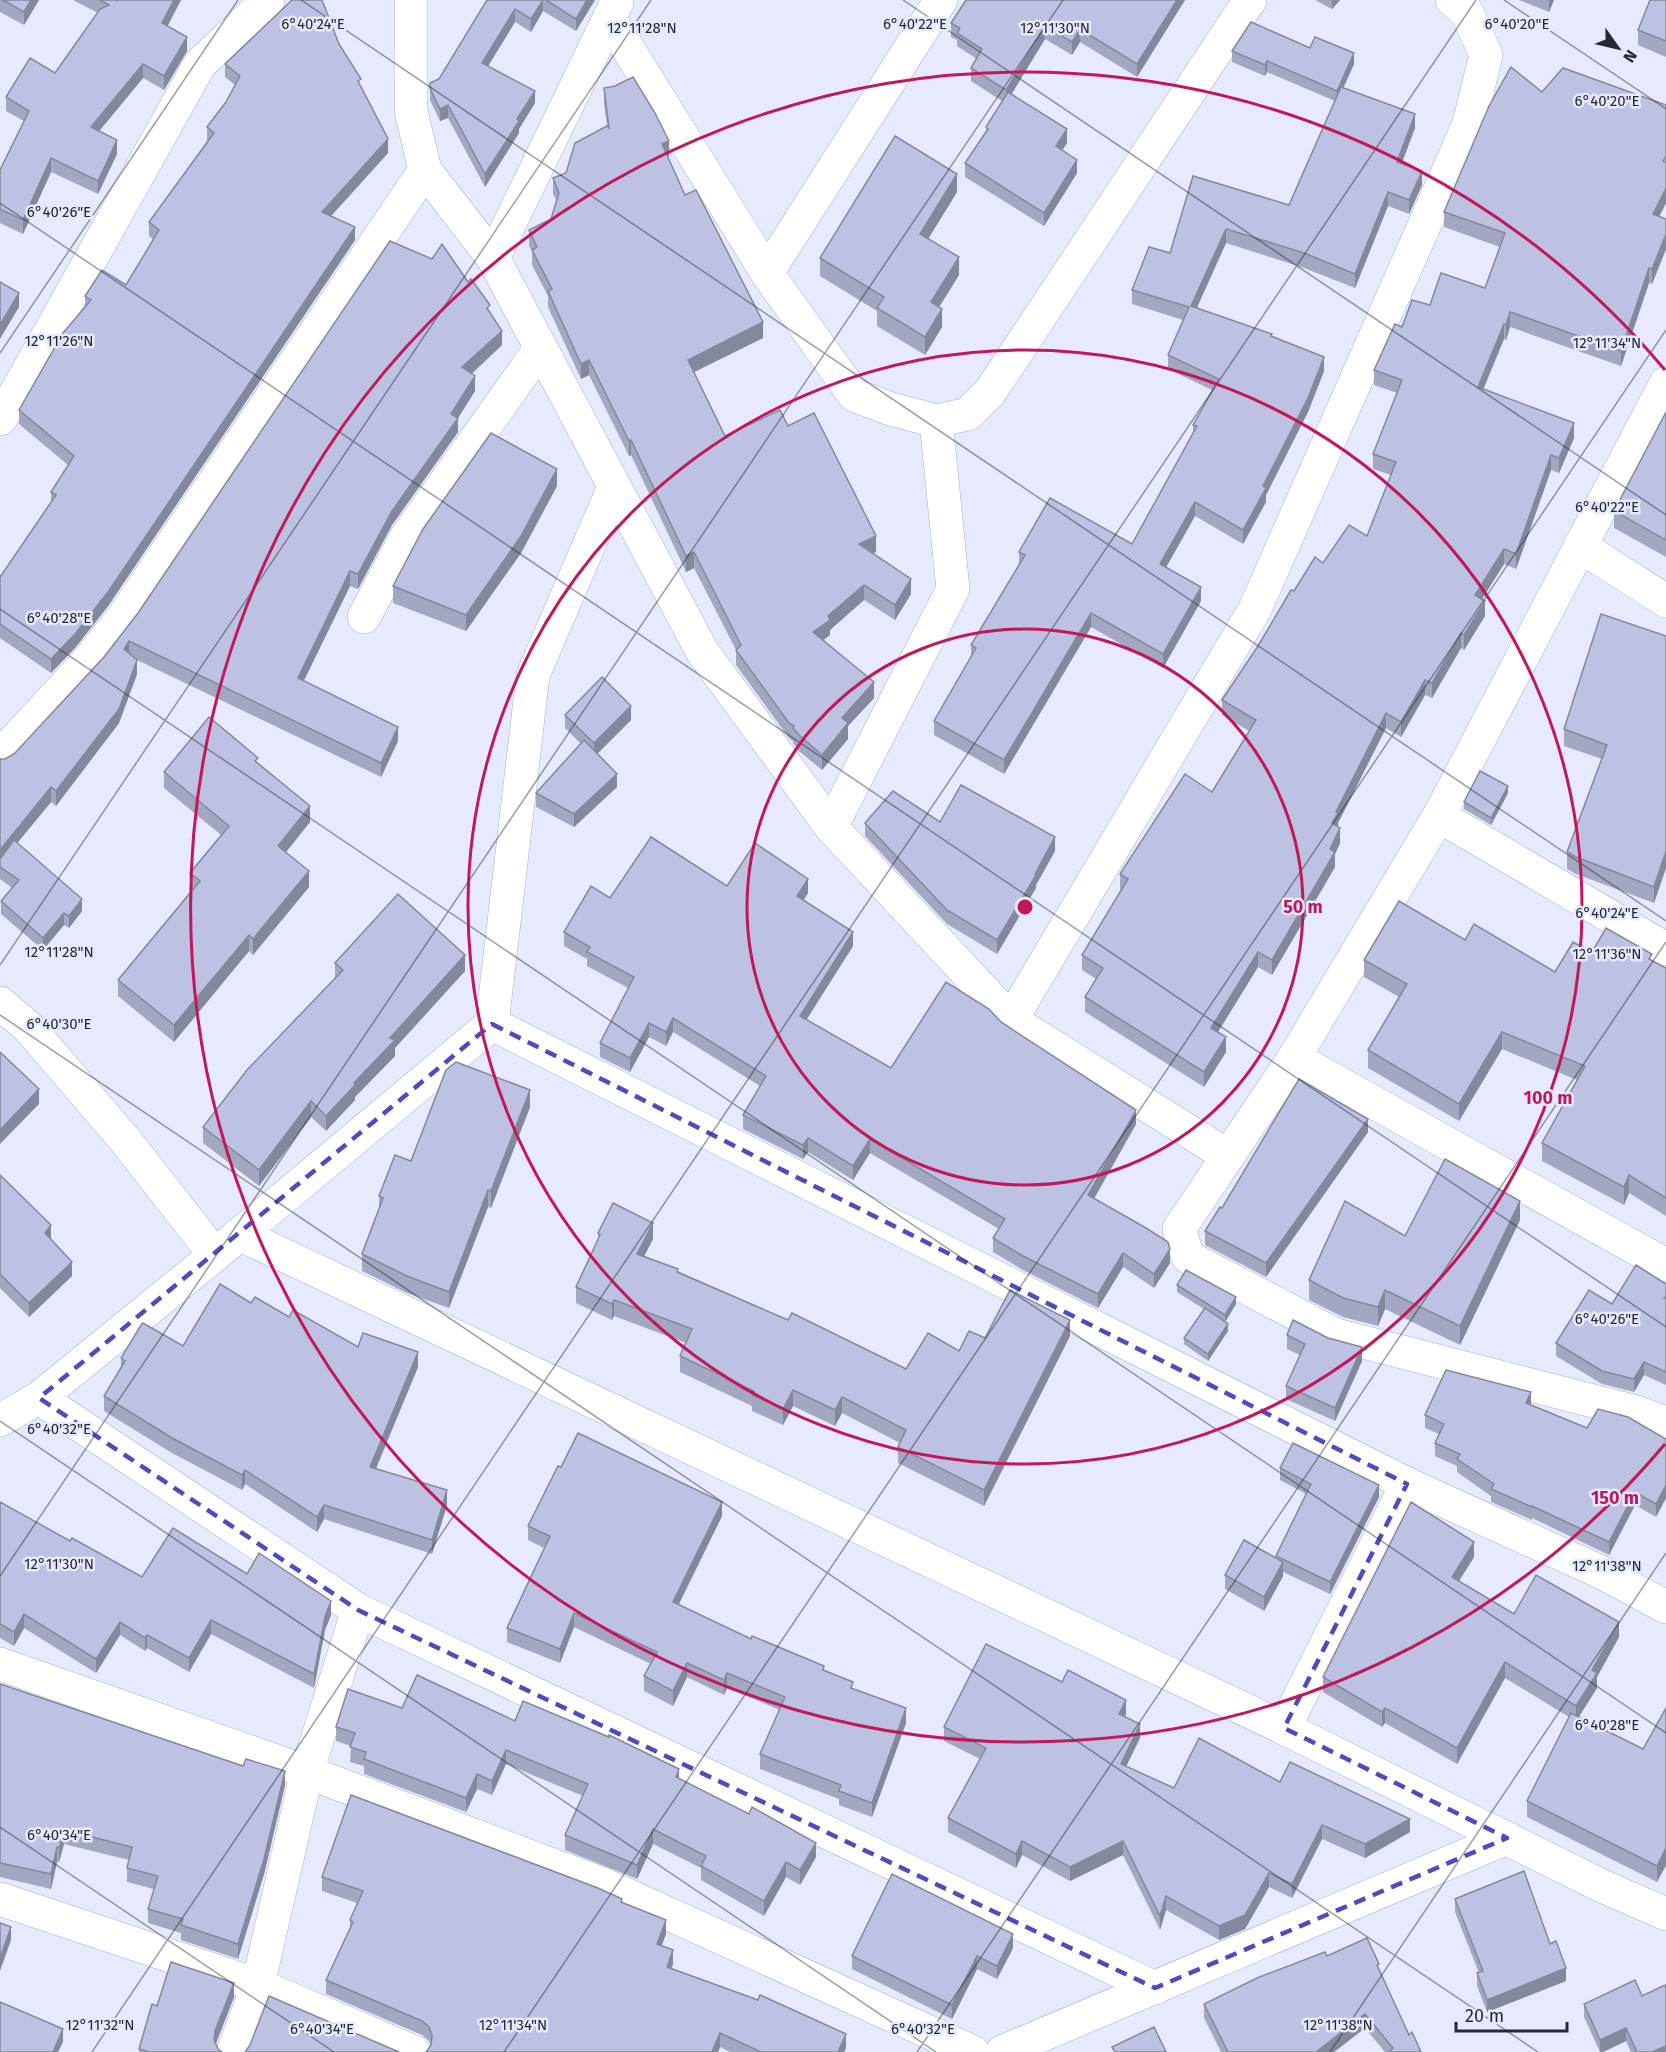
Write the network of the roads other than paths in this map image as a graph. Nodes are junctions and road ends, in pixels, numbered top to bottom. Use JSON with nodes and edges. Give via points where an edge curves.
{"nodes":[{"id":1,"x":268,"y":0,"type":"edge"},
{"id":2,"x":411,"y":0,"type":"edge"},
{"id":3,"x":941,"y":0,"type":"edge"},
{"id":4,"x":1250,"y":0,"type":"edge"},
{"id":5,"x":1452,"y":0,"type":"edge"},
{"id":6,"x":614,"y":9,"type":"edge"},
{"id":7,"x":425,"y":170,"type":"junction"},
{"id":8,"x":493,"y":258,"type":"junction"},
{"id":9,"x":767,"y":273,"type":"junction"},
{"id":10,"x":540,"y":349,"type":"junction"},
{"id":11,"x":1666,"y":383,"type":"edge"},
{"id":12,"x":0,"y":419,"type":"edge"},
{"id":13,"x":936,"y":421,"type":"junction"},
{"id":14,"x":614,"y":487,"type":"junction"},
{"id":15,"x":1580,"y":546,"type":"junction"},
{"id":16,"x":1666,"y":601,"type":"edge"},
{"id":17,"x":364,"y":617,"type":"dead end"},
{"id":18,"x":0,"y":756,"type":"edge"},
{"id":19,"x":1439,"y":816,"type":"junction"},
{"id":20,"x":831,"y":828,"type":"junction"},
{"id":21,"x":1666,"y":949,"type":"edge"},
{"id":22,"x":0,"y":1003,"type":"edge"},
{"id":23,"x":1011,"y":1020,"type":"junction"},
{"id":24,"x":492,"y":1024,"type":"junction"},
{"id":25,"x":1294,"y":1058,"type":"junction"},
{"id":26,"x":1228,"y":1156,"type":"junction"},
{"id":27,"x":239,"y":1234,"type":"junction"},
{"id":28,"x":214,"y":1255,"type":"junction"},
{"id":29,"x":1666,"y":1265,"type":"edge"},
{"id":30,"x":39,"y":1398,"type":"junction"},
{"id":31,"x":0,"y":1420,"type":"edge"},
{"id":32,"x":1666,"y":1423,"type":"edge"},
{"id":33,"x":1407,"y":1484,"type":"junction"},
{"id":34,"x":1666,"y":1607,"type":"edge"},
{"id":35,"x":358,"y":1610,"type":"junction"},
{"id":36,"x":0,"y":1664,"type":"edge"},
{"id":37,"x":1284,"y":1728,"type":"junction"},
{"id":38,"x":307,"y":1772,"type":"junction"},
{"id":39,"x":1507,"y":1838,"type":"junction"},
{"id":40,"x":0,"y":1899,"type":"edge"},
{"id":41,"x":1666,"y":1914,"type":"edge"},
{"id":42,"x":258,"y":1985,"type":"junction"},
{"id":43,"x":1155,"y":1988,"type":"junction"},
{"id":44,"x":1019,"y":2049,"type":"edge"},
{"id":45,"x":233,"y":2052,"type":"edge"},
{"id":46,"x":414,"y":2052,"type":"edge"},
{"id":47,"x":973,"y":2052,"type":"edge"}],
"edges":[{"from":1,"to":12,"type":"street","via":[[200,64]]},
{"from":2,"to":7,"type":"street","via":[[411,111]]},
{"from":3,"to":9,"type":"street"},
{"from":4,"to":13,"type":"street","via":[[990,392],[968,414]]},
{"from":5,"to":23,"type":"street","via":[[1467,12],[1486,55],[1469,124],[1255,609]]},
{"from":6,"to":8,"type":"street"},
{"from":6,"to":9,"type":"street"},
{"from":7,"to":8,"type":"street"},
{"from":7,"to":18,"type":"street","via":[[123,617]]},
{"from":8,"to":10,"type":"street"},
{"from":9,"to":13,"type":"street","via":[[854,395]]},
{"from":10,"to":14,"type":"street"},
{"from":10,"to":17,"type":"street","via":[[407,536]]},
{"from":11,"to":15,"type":"street"},
{"from":13,"to":20,"type":"street","via":[[953,589]]},
{"from":14,"to":20,"type":"street","via":[[702,651]]},
{"from":14,"to":24,"type":"street","via":[[533,675]]},
{"from":15,"to":16,"type":"street"},
{"from":15,"to":19,"type":"street"},
{"from":19,"to":21,"type":"street"},
{"from":19,"to":25,"type":"street"},
{"from":20,"to":23,"type":"street"},
{"from":22,"to":28,"type":"street","via":[[29,1028],[118,1131]]},
{"from":23,"to":26,"type":"street"},
{"from":24,"to":27,"type":"street"},
{"from":24,"to":33,"type":"street"},
{"from":25,"to":26,"type":"street"},
{"from":25,"to":29,"type":"street"},
{"from":26,"to":32,"type":"street","via":[[1179,1229],[1188,1257],[1336,1335]]},
{"from":27,"to":28,"type":"street"},
{"from":27,"to":37,"type":"street"},
{"from":28,"to":30,"type":"street"},
{"from":30,"to":31,"type":"street"},
{"from":30,"to":35,"type":"street"},
{"from":33,"to":34,"type":"street","via":[[1604,1573]]},
{"from":33,"to":37,"type":"street"},
{"from":35,"to":38,"type":"street"},
{"from":35,"to":43,"type":"street"},
{"from":36,"to":38,"type":"street"},
{"from":37,"to":39,"type":"street"},
{"from":38,"to":42,"type":"street"},
{"from":38,"to":47,"type":"street","via":[[605,1885]]},
{"from":39,"to":41,"type":"street"},
{"from":39,"to":43,"type":"street"},
{"from":40,"to":42,"type":"street"},
{"from":42,"to":45,"type":"street"},
{"from":42,"to":46,"type":"street"},
{"from":43,"to":44,"type":"street"}]}
